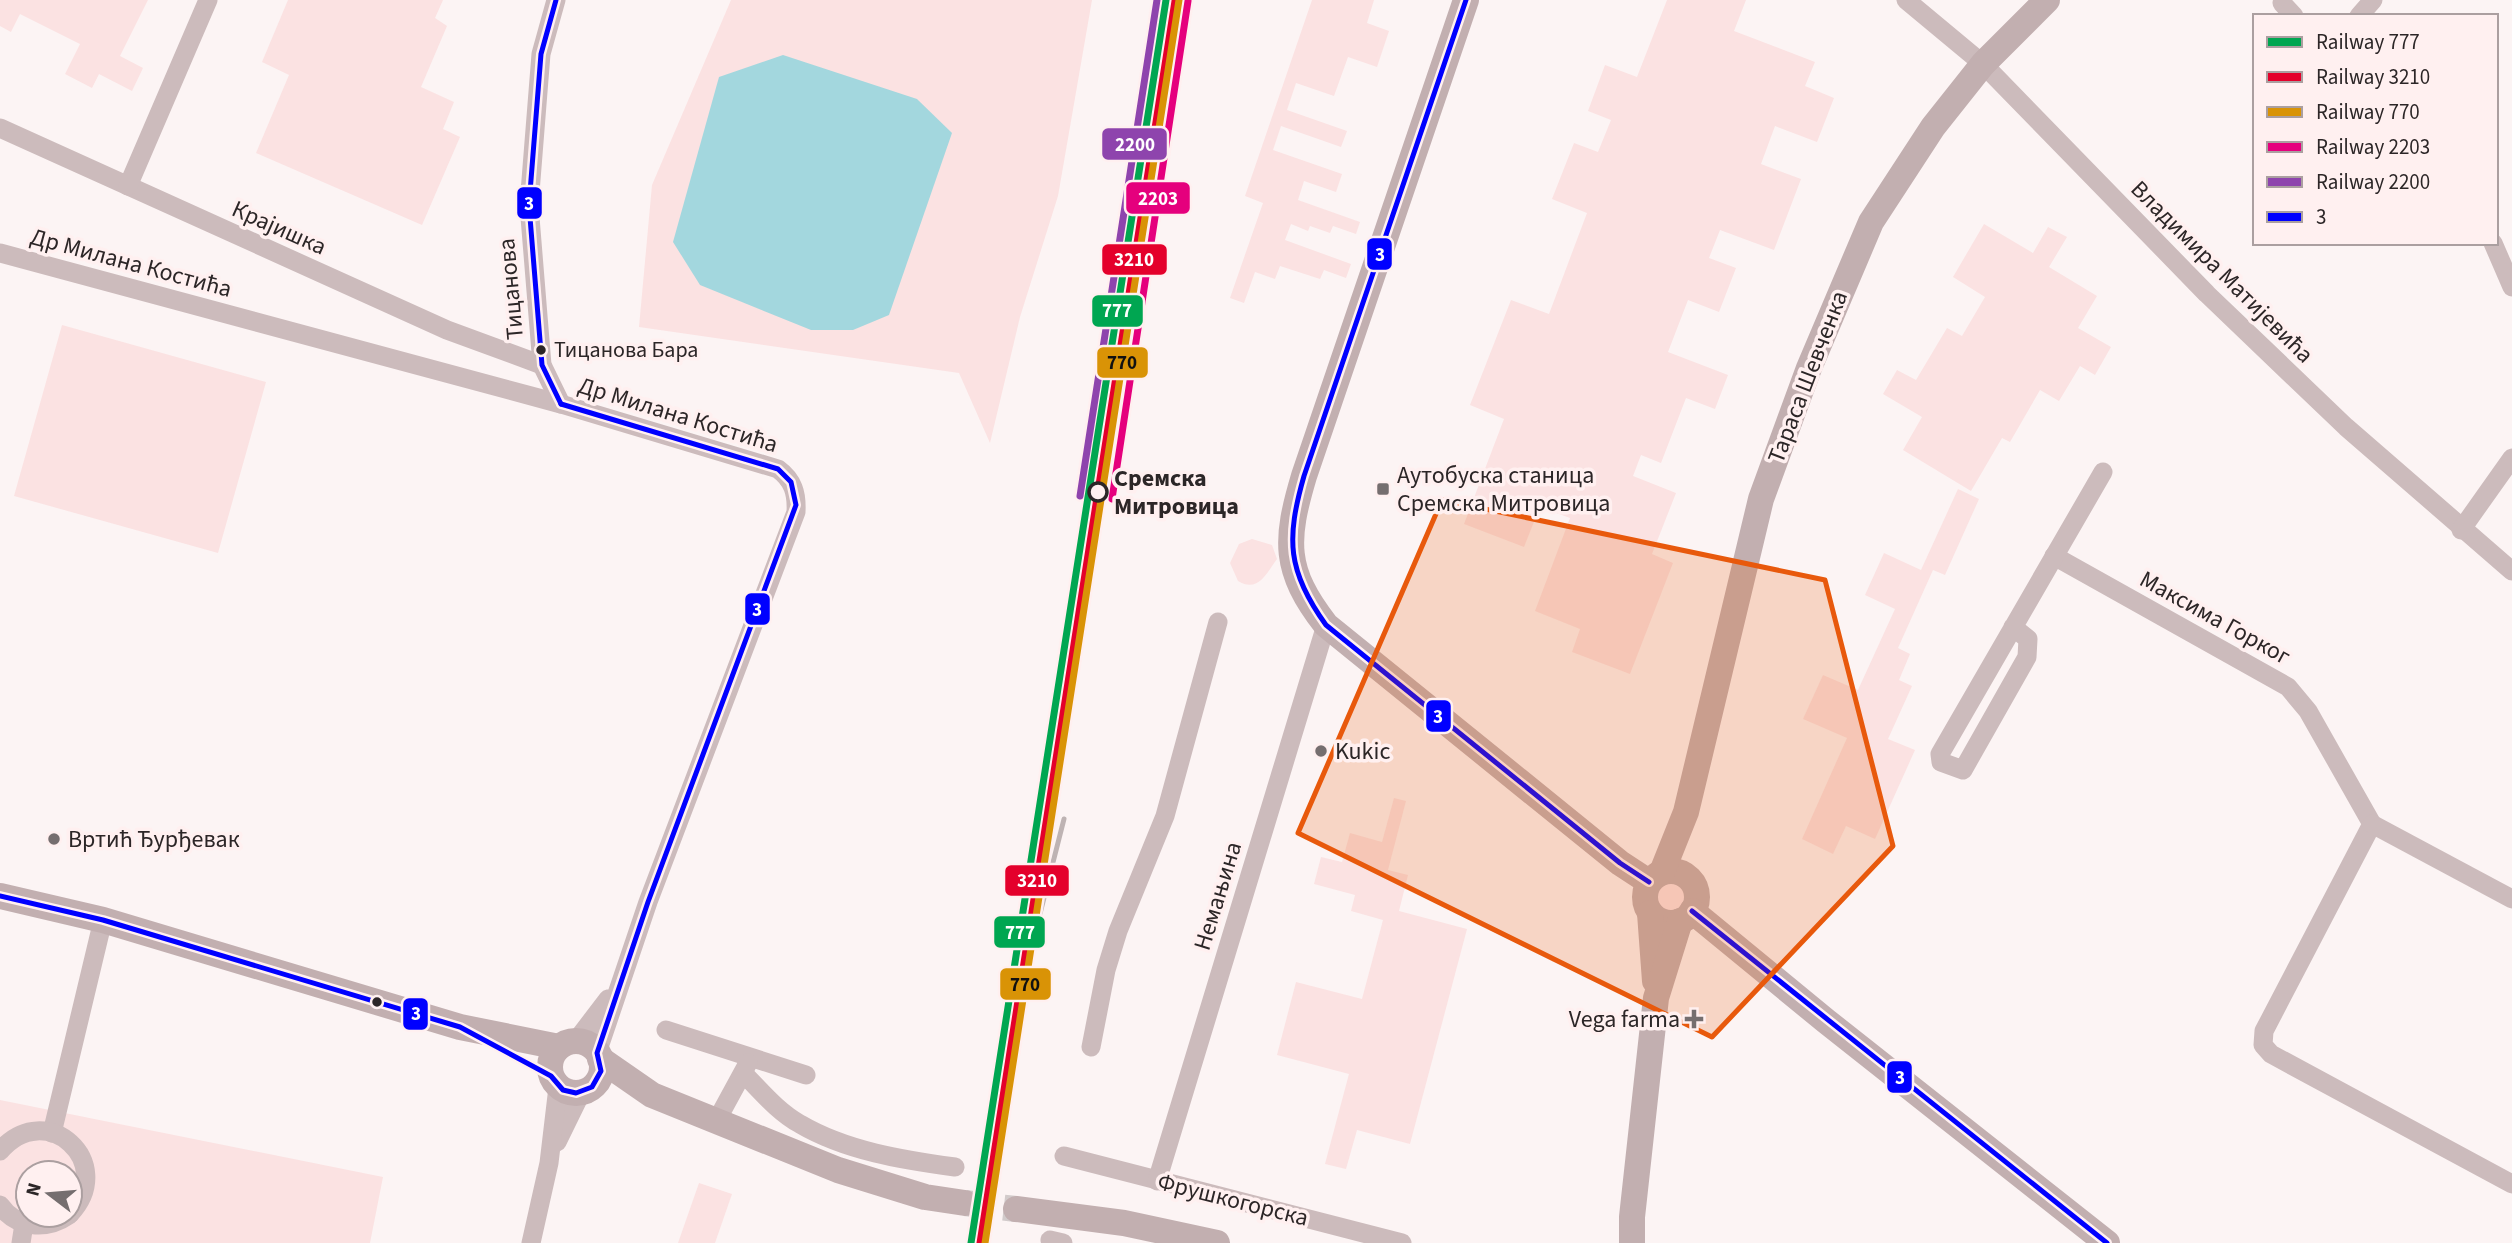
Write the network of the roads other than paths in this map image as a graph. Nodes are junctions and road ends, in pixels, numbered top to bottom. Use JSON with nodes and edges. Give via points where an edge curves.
{"nodes":[{"id":1,"x":208,"y":0,"type":"edge"},
{"id":2,"x":556,"y":0,"type":"edge"},
{"id":3,"x":1466,"y":0,"type":"edge"},
{"id":4,"x":1906,"y":0,"type":"edge"},
{"id":5,"x":2047,"y":0,"type":"edge"},
{"id":6,"x":2373,"y":0,"type":"edge"},
{"id":7,"x":2361,"y":14,"type":"edge"},
{"id":8,"x":1983,"y":64,"type":"junction"},
{"id":9,"x":0,"y":128,"type":"edge"},
{"id":10,"x":128,"y":186,"type":"junction"},
{"id":11,"x":2494,"y":245,"type":"edge"},
{"id":12,"x":0,"y":253,"type":"edge"},
{"id":13,"x":2512,"y":287,"type":"edge"},
{"id":14,"x":542,"y":365,"type":"junction"},
{"id":15,"x":561,"y":404,"type":"junction"},
{"id":16,"x":2512,"y":457,"type":"edge"},
{"id":17,"x":2103,"y":472,"type":"dead end"},
{"id":18,"x":2462,"y":530,"type":"junction"},
{"id":19,"x":2054,"y":556,"type":"junction"},
{"id":20,"x":2512,"y":571,"type":"edge"},
{"id":21,"x":1218,"y":622,"type":"dead end"},
{"id":22,"x":1326,"y":625,"type":"junction"},
{"id":23,"x":2013,"y":627,"type":"junction"},
{"id":24,"x":1686,"y":812,"type":"junction"},
{"id":25,"x":2372,"y":824,"type":"junction"},
{"id":26,"x":1655,"y":877,"type":"junction"},
{"id":27,"x":1691,"y":880,"type":"junction"},
{"id":28,"x":0,"y":896,"type":"edge"},
{"id":29,"x":2512,"y":899,"type":"edge"},
{"id":30,"x":1650,"y":913,"type":"junction"},
{"id":31,"x":1686,"y":916,"type":"junction"},
{"id":32,"x":103,"y":920,"type":"junction"},
{"id":33,"x":1656,"y":998,"type":"junction"},
{"id":34,"x":460,"y":1027,"type":"junction"},
{"id":35,"x":666,"y":1030,"type":"dead end"},
{"id":36,"x":1091,"y":1047,"type":"dead end"},
{"id":37,"x":583,"y":1050,"type":"junction"},
{"id":38,"x":747,"y":1066,"type":"junction"},
{"id":39,"x":806,"y":1075,"type":"dead end"},
{"id":40,"x":569,"y":1086,"type":"junction"},
{"id":41,"x":652,"y":1096,"type":"junction"},
{"id":42,"x":717,"y":1120,"type":"junction"},
{"id":43,"x":52,"y":1133,"type":"junction"},
{"id":44,"x":0,"y":1152,"type":"edge"},
{"id":45,"x":1064,"y":1156,"type":"dead end"},
{"id":46,"x":81,"y":1159,"type":"edge"},
{"id":47,"x":84,"y":1165,"type":"edge"},
{"id":48,"x":955,"y":1167,"type":"dead end"},
{"id":49,"x":1157,"y":1181,"type":"junction"},
{"id":50,"x":2512,"y":1184,"type":"edge"},
{"id":51,"x":84,"y":1193,"type":"edge"},
{"id":52,"x":965,"y":1203,"type":"tunnel mouth"},
{"id":53,"x":0,"y":1205,"type":"edge"},
{"id":54,"x":1016,"y":1209,"type":"tunnel mouth"},
{"id":55,"x":1632,"y":1230,"type":"edge"},
{"id":56,"x":23,"y":1233,"type":"edge"},
{"id":57,"x":531,"y":1243,"type":"edge"},
{"id":58,"x":1217,"y":1243,"type":"edge"},
{"id":59,"x":1402,"y":1243,"type":"edge"},
{"id":60,"x":1622,"y":1243,"type":"edge"},
{"id":61,"x":2107,"y":1243,"type":"edge"}],
"edges":[{"from":1,"to":10,"type":"street"},
{"from":2,"to":14,"type":"street","name":"Тицанова","via":[[541,54],[529,205]]},
{"from":3,"to":22,"type":"street","via":[[1311,450],[1289,539],[1297,582]]},
{"from":4,"to":8,"type":"street","name":"Владимира Матијевића"},
{"from":5,"to":8,"type":"street","name":"Тараса Шевченка"},
{"from":6,"to":7,"type":"street"},
{"from":8,"to":18,"type":"street","name":"Владимира Матијевића","via":[[2207,294]]},
{"from":8,"to":24,"type":"street","name":"Тараса Шевченка","via":[[1933,127],[1871,222],[1809,368],[1761,499]]},
{"from":9,"to":10,"type":"street","name":"Крајишка"},
{"from":10,"to":14,"type":"street","name":"Крајишка","via":[[447,330]]},
{"from":11,"to":13,"type":"street"},
{"from":12,"to":15,"type":"street","name":"Др Милана Костића"},
{"from":14,"to":15,"type":"street","name":"Тицанова"},
{"from":15,"to":37,"type":"street","name":"Др Милана Костића","via":[[778,469],[788,476],[796,498],[796,512],[623,974]]},
{"from":16,"to":18,"type":"street"},
{"from":17,"to":19,"type":"street"},
{"from":18,"to":20,"type":"street","name":"Владимира Матијевића"},
{"from":19,"to":23,"type":"street"},
{"from":19,"to":25,"type":"street","name":"Максима Горког","via":[[2288,687],[2308,711]]},
{"from":21,"to":36,"type":"street","via":[[1165,816],[1106,971]]},
{"from":22,"to":26,"type":"street","via":[[1620,863]]},
{"from":22,"to":49,"type":"street","name":"Немањина"},
{"from":23,"to":23,"type":"street","via":[[1940,754],[1941,762],[1951,768],[1963,770],[2027,657],[2028,639]]},
{"from":24,"to":26,"type":"street","name":"Тараса Шевченка"},
{"from":24,"to":27,"type":"street","name":"Тараса Шевченка"},
{"from":25,"to":29,"type":"street"},
{"from":25,"to":50,"type":"street","via":[[2264,1031],[2263,1045],[2271,1054]]},
{"from":26,"to":27,"type":"street","via":[[1678,872]]},
{"from":26,"to":30,"type":"street","via":[[1645,898]]},
{"from":27,"to":31,"type":"street","via":[[1696,895]]},
{"from":28,"to":32,"type":"street"},
{"from":30,"to":31,"type":"street","via":[[1664,921]]},
{"from":30,"to":33,"type":"street"},
{"from":31,"to":33,"type":"street"},
{"from":31,"to":61,"type":"street"},
{"from":32,"to":34,"type":"street"},
{"from":32,"to":43,"type":"street"},
{"from":33,"to":55,"type":"street"},
{"from":34,"to":37,"type":"street"},
{"from":34,"to":40,"type":"street"},
{"from":35,"to":38,"type":"street"},
{"from":37,"to":40,"type":"street","via":[[600,1077]]},
{"from":37,"to":40,"type":"street","via":[[550,1064]]},
{"from":37,"to":41,"type":"street"},
{"from":38,"to":39,"type":"street"},
{"from":38,"to":42,"type":"street"},
{"from":38,"to":48,"type":"street","via":[[783,1112],[801,1125],[895,1159]]},
{"from":40,"to":41,"type":"street"},
{"from":40,"to":57,"type":"street"},
{"from":41,"to":42,"type":"street"},
{"from":42,"to":52,"type":"street","via":[[886,1186]]},
{"from":43,"to":44,"type":"street","via":[[17,1136]]},
{"from":43,"to":46,"type":"street","via":[[74,1145]]},
{"from":45,"to":49,"type":"street","name":"Фрушкогорска"},
{"from":47,"to":51,"type":"street"},
{"from":49,"to":59,"type":"street","name":"Фрушкогорска"},
{"from":53,"to":56,"type":"street"},
{"from":54,"to":58,"type":"street","name":"Фрушкогорска","via":[[1124,1223]]},
{"from":55,"to":60,"type":"street"}]}
